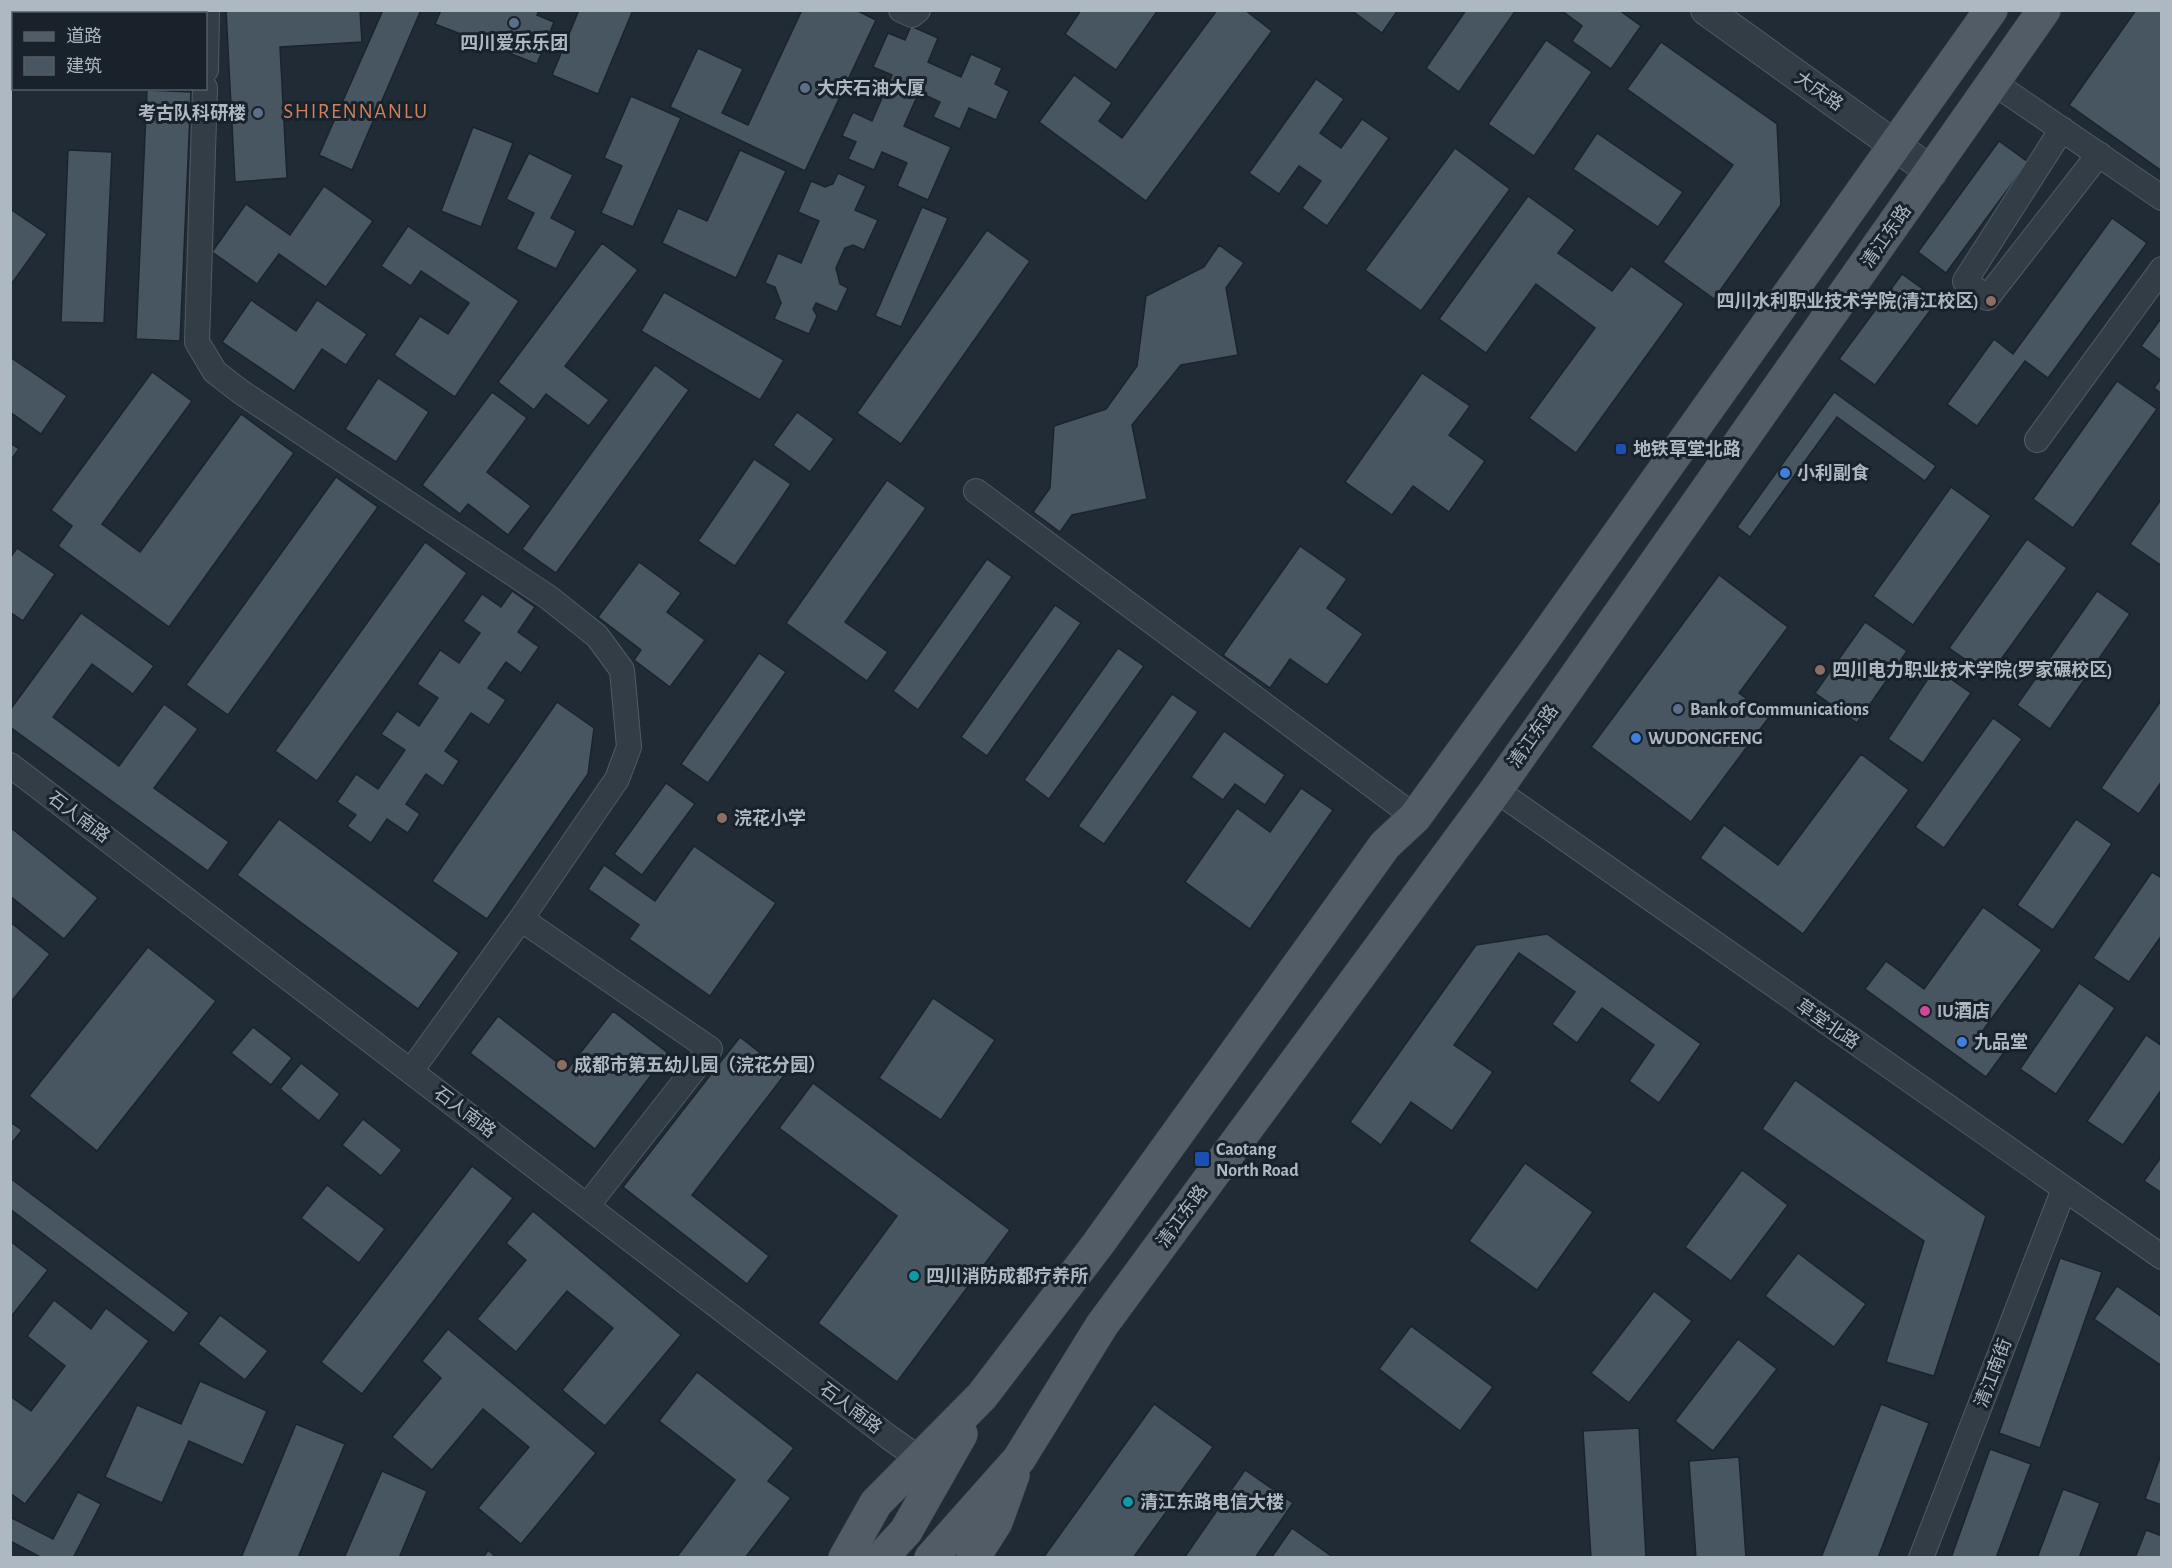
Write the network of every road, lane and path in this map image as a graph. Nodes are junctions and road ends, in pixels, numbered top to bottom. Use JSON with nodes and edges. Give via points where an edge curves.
{"nodes":[{"id":1,"x":901,"y":10,"type":"edge"},
{"id":2,"x":918,"y":10,"type":"edge"},
{"id":3,"x":1706,"y":10,"type":"edge"},
{"id":4,"x":1991,"y":10,"type":"edge"},
{"id":5,"x":2044,"y":10,"type":"edge"},
{"id":6,"x":1994,"y":83,"type":"junction"},
{"id":7,"x":205,"y":90,"type":"edge"},
{"id":8,"x":2062,"y":129,"type":"junction"},
{"id":9,"x":1896,"y":146,"type":"junction"},
{"id":10,"x":2099,"y":154,"type":"junction"},
{"id":11,"x":1932,"y":172,"type":"junction"},
{"id":12,"x":2162,"y":198,"type":"edge"},
{"id":13,"x":2162,"y":269,"type":"edge"},
{"id":14,"x":2037,"y":440,"type":"dead end"},
{"id":15,"x":976,"y":491,"type":"dead end"},
{"id":16,"x":10,"y":765,"type":"edge"},
{"id":17,"x":1496,"y":790,"type":"junction"},
{"id":18,"x":1415,"y":817,"type":"junction"},
{"id":19,"x":521,"y":919,"type":"junction"},
{"id":20,"x":411,"y":1071,"type":"junction"},
{"id":21,"x":2064,"y":1189,"type":"junction"},
{"id":22,"x":587,"y":1206,"type":"junction"},
{"id":23,"x":2162,"y":1257,"type":"edge"},
{"id":24,"x":982,"y":1396,"type":"junction"},
{"id":25,"x":920,"y":1459,"type":"junction"},
{"id":26,"x":1018,"y":1459,"type":"junction"},
{"id":27,"x":845,"y":1557,"type":"edge"},
{"id":28,"x":881,"y":1557,"type":"edge"},
{"id":29,"x":931,"y":1557,"type":"edge"},
{"id":30,"x":973,"y":1557,"type":"edge"},
{"id":31,"x":1921,"y":1557,"type":"edge"}],
"edges":[{"from":1,"to":2,"type":"street","via":[[912,15]]},
{"from":3,"to":9,"type":"street","name":"大庆路"},
{"from":4,"to":9,"type":"main road"},
{"from":5,"to":6,"type":"main road","name":"清江东路"},
{"from":6,"to":8,"type":"street"},
{"from":6,"to":11,"type":"main road","name":"清江东路"},
{"from":7,"to":19,"type":"street","via":[[197,342],[215,372],[548,597],[597,636],[622,670],[629,747],[617,779]]},
{"from":8,"to":10,"type":"street"},
{"from":8,"to":10,"type":"street","via":[[1965,281],[1988,298]]},
{"from":9,"to":11,"type":"street","name":"大庆路"},
{"from":9,"to":18,"type":"main road"},
{"from":10,"to":12,"type":"street"},
{"from":11,"to":17,"type":"main road","name":"清江东路"},
{"from":13,"to":14,"type":"street"},
{"from":15,"to":18,"type":"street"},
{"from":16,"to":20,"type":"street","name":"石人南路"},
{"from":17,"to":21,"type":"street","name":"草堂北路"},
{"from":17,"to":26,"type":"main road","name":"清江东路","via":[[1102,1325]]},
{"from":18,"to":24,"type":"main road","via":[[1385,845],[1105,1234]]},
{"from":19,"to":20,"type":"street"},
{"from":19,"to":22,"type":"street","via":[[710,1049]]},
{"from":20,"to":22,"type":"street","name":"石人南路"},
{"from":21,"to":23,"type":"street","name":"草堂北路"},
{"from":21,"to":31,"type":"street","name":"清江南街"},
{"from":22,"to":25,"type":"street","name":"石人南路"},
{"from":24,"to":25,"type":"main road"},
{"from":24,"to":28,"type":"main road","via":[[906,1531]]},
{"from":25,"to":27,"type":"main road","via":[[876,1503]]},
{"from":26,"to":29,"type":"main road","name":"清江东路"},
{"from":26,"to":30,"type":"main road","name":"清江东路","via":[[996,1522]]}]}
